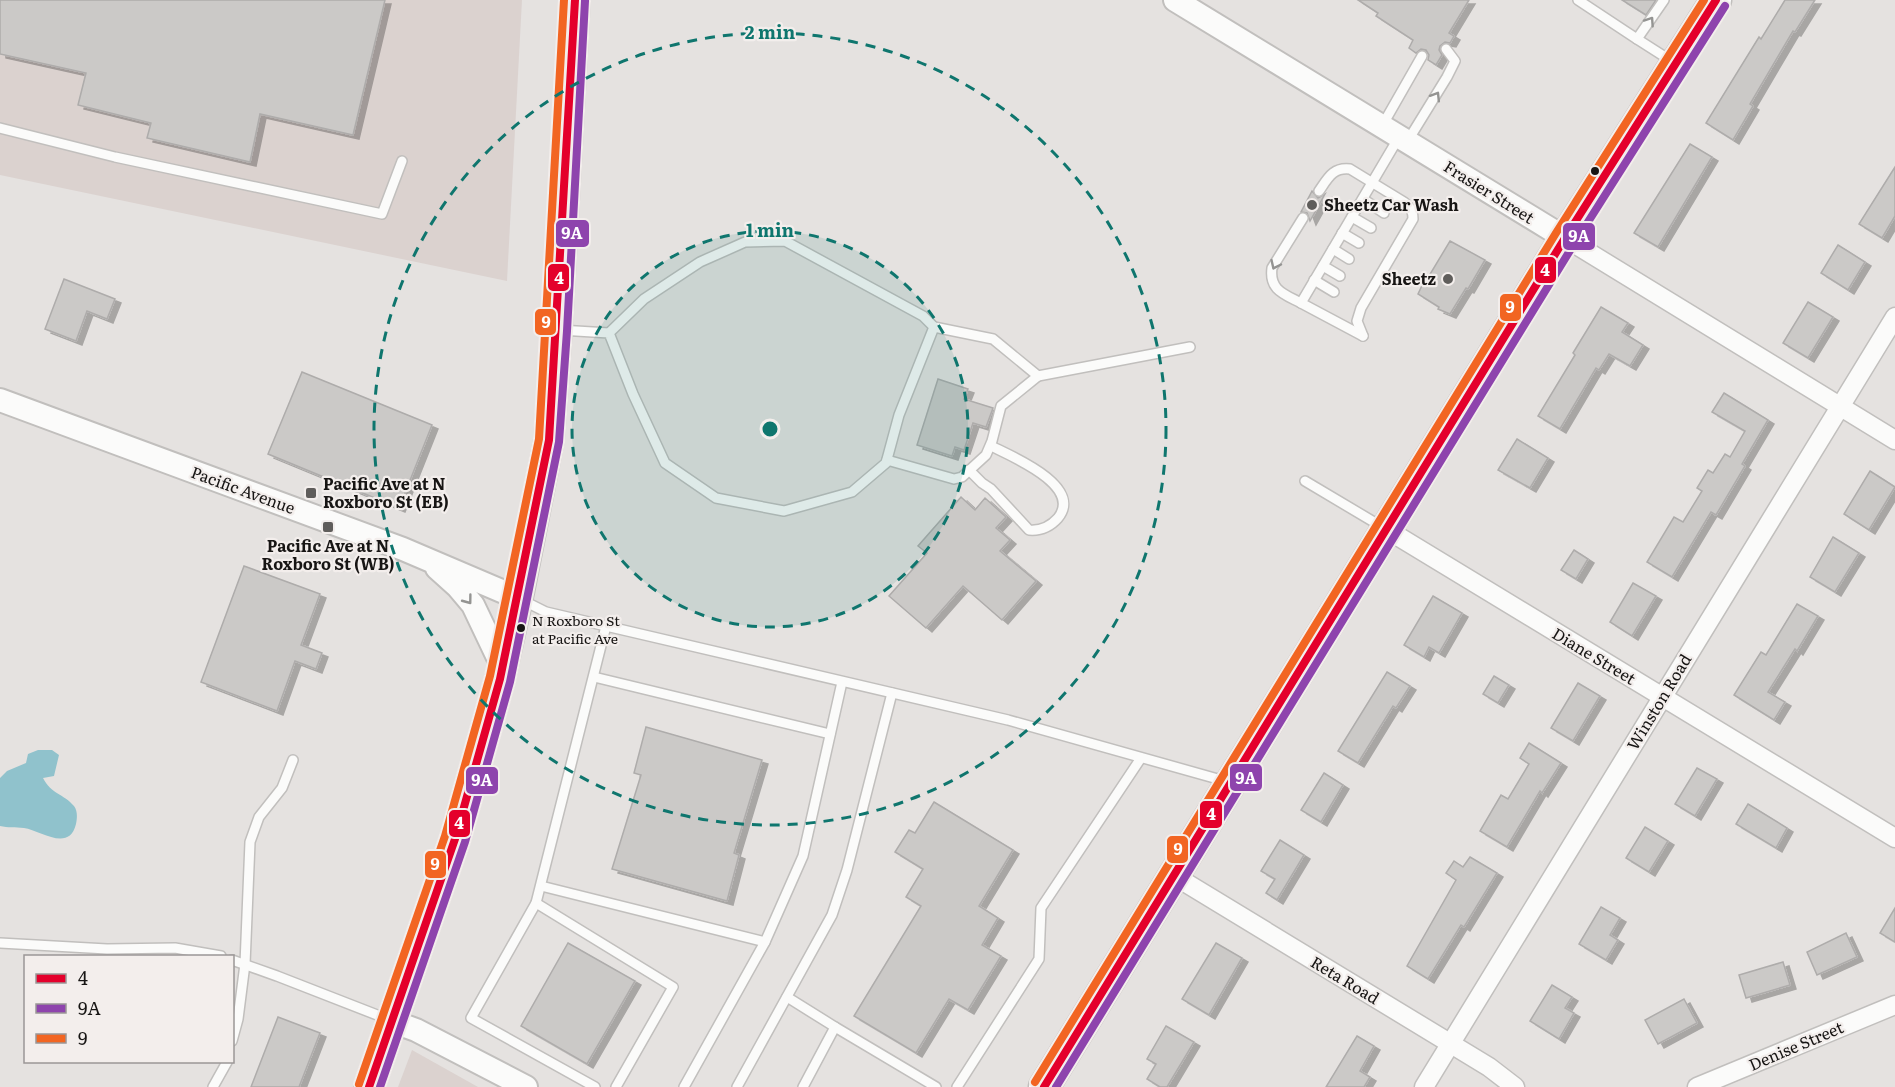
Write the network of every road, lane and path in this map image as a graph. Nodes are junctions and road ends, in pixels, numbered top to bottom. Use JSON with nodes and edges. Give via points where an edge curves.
{"nodes":[{"id":1,"x":575,"y":0,"type":"edge"},
{"id":2,"x":1175,"y":0,"type":"edge"},
{"id":3,"x":1578,"y":0,"type":"edge"},
{"id":4,"x":1664,"y":0,"type":"edge"},
{"id":5,"x":1716,"y":0,"type":"edge"},
{"id":6,"x":1637,"y":39,"type":"junction"},
{"id":7,"x":1446,"y":49,"type":"dead end"},
{"id":8,"x":1422,"y":56,"type":"dead end"},
{"id":9,"x":1675,"y":63,"type":"junction"},
{"id":10,"x":0,"y":128,"type":"edge"},
{"id":11,"x":1396,"y":135,"type":"junction"},
{"id":12,"x":402,"y":161,"type":"dead end"},
{"id":13,"x":1372,"y":183,"type":"junction"},
{"id":14,"x":1319,"y":191,"type":"dead end"},
{"id":15,"x":1363,"y":199,"type":"junction"},
{"id":16,"x":1384,"y":213,"type":"dead end"},
{"id":17,"x":1352,"y":217,"type":"junction"},
{"id":18,"x":1303,"y":218,"type":"dead end"},
{"id":19,"x":1371,"y":228,"type":"dead end"},
{"id":20,"x":1342,"y":233,"type":"junction"},
{"id":21,"x":1565,"y":238,"type":"junction"},
{"id":22,"x":1359,"y":243,"type":"dead end"},
{"id":23,"x":1333,"y":249,"type":"junction"},
{"id":24,"x":1348,"y":259,"type":"dead end"},
{"id":25,"x":1323,"y":266,"type":"junction"},
{"id":26,"x":1340,"y":276,"type":"dead end"},
{"id":27,"x":1314,"y":280,"type":"junction"},
{"id":28,"x":1334,"y":292,"type":"dead end"},
{"id":29,"x":1300,"y":303,"type":"junction"},
{"id":30,"x":1895,"y":317,"type":"edge"},
{"id":31,"x":934,"y":327,"type":"junction"},
{"id":32,"x":557,"y":330,"type":"junction"},
{"id":33,"x":609,"y":333,"type":"junction"},
{"id":34,"x":1190,"y":347,"type":"dead end"},
{"id":35,"x":1038,"y":376,"type":"junction"},
{"id":36,"x":0,"y":400,"type":"edge"},
{"id":37,"x":1840,"y":407,"type":"junction"},
{"id":38,"x":1895,"y":440,"type":"edge"},
{"id":39,"x":991,"y":446,"type":"junction"},
{"id":40,"x":886,"y":460,"type":"junction"},
{"id":41,"x":969,"y":470,"type":"junction"},
{"id":42,"x":1305,"y":481,"type":"dead end"},
{"id":43,"x":1386,"y":529,"type":"junction"},
{"id":44,"x":427,"y":559,"type":"junction"},
{"id":45,"x":518,"y":598,"type":"junction"},
{"id":46,"x":606,"y":626,"type":"junction"},
{"id":47,"x":503,"y":668,"type":"junction"},
{"id":48,"x":594,"y":678,"type":"junction"},
{"id":49,"x":842,"y":682,"type":"junction"},
{"id":50,"x":892,"y":693,"type":"junction"},
{"id":51,"x":1662,"y":697,"type":"junction"},
{"id":52,"x":830,"y":735,"type":"junction"},
{"id":53,"x":1141,"y":758,"type":"junction"},
{"id":54,"x":293,"y":760,"type":"dead end"},
{"id":55,"x":1230,"y":782,"type":"junction"},
{"id":56,"x":1895,"y":838,"type":"edge"},
{"id":57,"x":1173,"y":876,"type":"junction"},
{"id":58,"x":541,"y":886,"type":"junction"},
{"id":59,"x":536,"y":903,"type":"junction"},
{"id":60,"x":765,"y":942,"type":"junction"},
{"id":61,"x":0,"y":943,"type":"edge"},
{"id":62,"x":211,"y":955,"type":"edge"},
{"id":63,"x":234,"y":961,"type":"edge"},
{"id":64,"x":245,"y":964,"type":"junction"},
{"id":65,"x":787,"y":997,"type":"junction"},
{"id":66,"x":1895,"y":1005,"type":"edge"},
{"id":67,"x":391,"y":1021,"type":"junction"},
{"id":68,"x":835,"y":1027,"type":"junction"},
{"id":69,"x":234,"y":1034,"type":"edge"},
{"id":70,"x":1451,"y":1044,"type":"junction"},
{"id":71,"x":226,"y":1063,"type":"edge"},
{"id":72,"x":213,"y":1087,"type":"edge"},
{"id":73,"x":369,"y":1087,"type":"edge"},
{"id":74,"x":526,"y":1087,"type":"edge"},
{"id":75,"x":595,"y":1087,"type":"edge"},
{"id":76,"x":616,"y":1087,"type":"edge"},
{"id":77,"x":684,"y":1087,"type":"edge"},
{"id":78,"x":737,"y":1087,"type":"edge"},
{"id":79,"x":803,"y":1087,"type":"edge"},
{"id":80,"x":936,"y":1087,"type":"edge"},
{"id":81,"x":957,"y":1087,"type":"edge"},
{"id":82,"x":1044,"y":1087,"type":"edge"},
{"id":83,"x":1424,"y":1087,"type":"edge"},
{"id":84,"x":1515,"y":1087,"type":"edge"},
{"id":85,"x":1696,"y":1087,"type":"edge"}],
"edges":[{"from":1,"to":32,"type":"main road"},
{"from":2,"to":11,"type":"street","name":"Frasier Street"},
{"from":3,"to":6,"type":"lane"},
{"from":6,"to":4,"type":"lane","one_way":true},
{"from":5,"to":9,"type":"highway"},
{"from":6,"to":9,"type":"lane"},
{"from":11,"to":7,"type":"lane","one_way":true,"via":[[1448,77],[1455,62]]},
{"from":8,"to":11,"type":"lane"},
{"from":9,"to":21,"type":"highway"},
{"from":10,"to":12,"type":"lane","via":[[115,158],[382,214]]},
{"from":11,"to":13,"type":"lane"},
{"from":11,"to":21,"type":"street","name":"Frasier Street"},
{"from":13,"to":14,"type":"lane","via":[[1342,168],[1333,171]]},
{"from":13,"to":15,"type":"lane"},
{"from":13,"to":29,"type":"lane","via":[[1411,208],[1413,219],[1404,225],[1357,305],[1357,321],[1363,336]]},
{"from":15,"to":16,"type":"lane"},
{"from":15,"to":17,"type":"lane"},
{"from":17,"to":19,"type":"lane"},
{"from":17,"to":20,"type":"lane"},
{"from":18,"to":29,"type":"lane","one_way":true,"via":[[1271,276],[1277,291]]},
{"from":20,"to":22,"type":"lane"},
{"from":20,"to":23,"type":"lane"},
{"from":21,"to":37,"type":"street","name":"Frasier Street"},
{"from":21,"to":43,"type":"highway"},
{"from":23,"to":24,"type":"lane"},
{"from":23,"to":25,"type":"lane"},
{"from":25,"to":26,"type":"lane"},
{"from":25,"to":27,"type":"lane"},
{"from":27,"to":28,"type":"lane"},
{"from":27,"to":29,"type":"lane"},
{"from":30,"to":37,"type":"street","name":"Winston Road"},
{"from":31,"to":33,"type":"lane","via":[[923,316],[785,241],[745,242],[700,262],[644,299]]},
{"from":31,"to":35,"type":"lane","via":[[993,339]]},
{"from":31,"to":40,"type":"lane","via":[[899,415]]},
{"from":32,"to":33,"type":"lane"},
{"from":32,"to":45,"type":"main road","via":[[549,440]]},
{"from":33,"to":40,"type":"lane","via":[[665,463],[716,498],[784,511],[852,492]]},
{"from":34,"to":35,"type":"lane"},
{"from":35,"to":39,"type":"lane","via":[[1001,406]]},
{"from":36,"to":44,"type":"street","name":"Pacific Avenue"},
{"from":37,"to":38,"type":"street","name":"Frasier Street"},
{"from":37,"to":51,"type":"street","name":"Winston Road"},
{"from":39,"to":41,"type":"lane"},
{"from":39,"to":41,"type":"lane","via":[[1022,462],[1056,487],[1063,506],[1056,520],[1037,531],[1029,530]]},
{"from":40,"to":41,"type":"lane","via":[[954,479]]},
{"from":42,"to":43,"type":"lane"},
{"from":43,"to":51,"type":"street","name":"Diane Street"},
{"from":43,"to":55,"type":"highway"},
{"from":44,"to":45,"type":"street","name":"Pacific Avenue"},
{"from":44,"to":47,"type":"street","one_way":true,"via":[[473,605]]},
{"from":45,"to":46,"type":"lane","via":[[546,612]]},
{"from":45,"to":47,"type":"main road"},
{"from":46,"to":48,"type":"lane"},
{"from":46,"to":49,"type":"lane"},
{"from":47,"to":67,"type":"main road","via":[[456,839]]},
{"from":48,"to":52,"type":"lane"},
{"from":48,"to":58,"type":"lane"},
{"from":49,"to":50,"type":"lane"},
{"from":49,"to":52,"type":"lane"},
{"from":50,"to":53,"type":"lane","via":[[1008,720]]},
{"from":50,"to":65,"type":"lane","via":[[832,915]]},
{"from":51,"to":56,"type":"street","name":"Diane Street"},
{"from":51,"to":70,"type":"street","name":"Winston Road"},
{"from":52,"to":60,"type":"lane","via":[[803,856]]},
{"from":53,"to":55,"type":"lane"},
{"from":53,"to":81,"type":"lane","via":[[1041,908],[1039,959]]},
{"from":54,"to":64,"type":"lane","via":[[282,788],[260,817],[250,842]]},
{"from":55,"to":57,"type":"highway"},
{"from":57,"to":70,"type":"street","name":"Reta Road"},
{"from":57,"to":82,"type":"highway"},
{"from":58,"to":59,"type":"lane"},
{"from":58,"to":60,"type":"lane"},
{"from":59,"to":75,"type":"lane","via":[[471,1018]]},
{"from":59,"to":76,"type":"lane","via":[[673,987]]},
{"from":60,"to":77,"type":"lane"},
{"from":61,"to":62,"type":"lane","via":[[176,948]]},
{"from":63,"to":64,"type":"lane"},
{"from":64,"to":67,"type":"lane"},
{"from":64,"to":69,"type":"lane"},
{"from":65,"to":68,"type":"lane"},
{"from":65,"to":78,"type":"lane"},
{"from":66,"to":85,"type":"street","name":"Denise Street"},
{"from":67,"to":73,"type":"main road"},
{"from":67,"to":74,"type":"street"},
{"from":68,"to":79,"type":"lane"},
{"from":68,"to":80,"type":"lane"},
{"from":70,"to":83,"type":"street","name":"Winston Road"},
{"from":70,"to":84,"type":"street","name":"Reta Road"},
{"from":71,"to":72,"type":"lane"}]}
